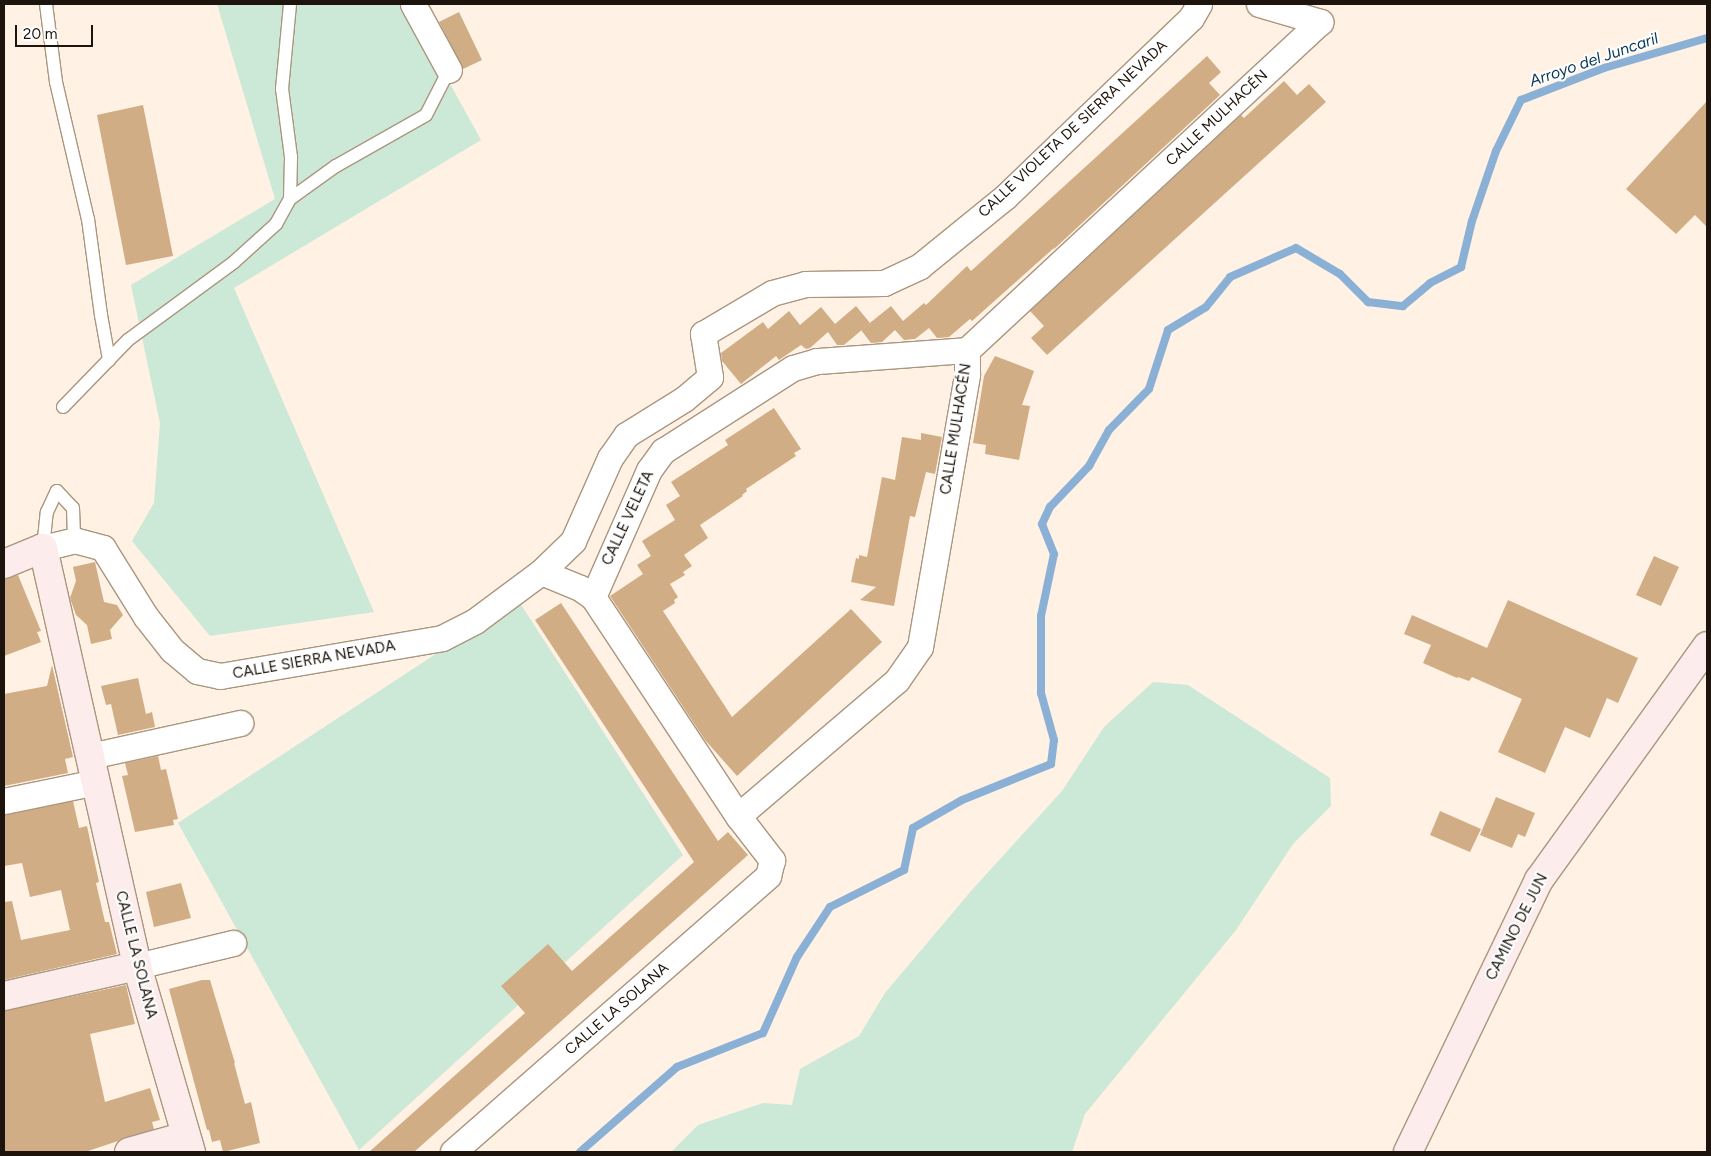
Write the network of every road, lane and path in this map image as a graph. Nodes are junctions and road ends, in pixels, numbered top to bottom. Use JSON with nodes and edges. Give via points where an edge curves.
{"nodes":[{"id":1,"x":46,"y":4,"type":"edge"},
{"id":2,"x":290,"y":4,"type":"edge"},
{"id":3,"x":413,"y":4,"type":"edge"},
{"id":4,"x":1199,"y":4,"type":"edge"},
{"id":5,"x":1259,"y":4,"type":"edge"},
{"id":6,"x":448,"y":70,"type":"joint"},
{"id":7,"x":290,"y":200,"type":"junction"},
{"id":8,"x":967,"y":350,"type":"junction"},
{"id":9,"x":109,"y":360,"type":"junction"},
{"id":10,"x":63,"y":407,"type":"dead end"},
{"id":11,"x":74,"y":540,"type":"junction"},
{"id":12,"x":43,"y":548,"type":"junction"},
{"id":13,"x":4,"y":564,"type":"edge"},
{"id":14,"x":541,"y":572,"type":"junction"},
{"id":15,"x":593,"y":597,"type":"junction"},
{"id":16,"x":1707,"y":646,"type":"edge"},
{"id":17,"x":240,"y":723,"type":"dead end"},
{"id":18,"x":93,"y":769,"type":"junction"},
{"id":19,"x":4,"y":802,"type":"edge"},
{"id":20,"x":738,"y":816,"type":"junction"},
{"id":21,"x":233,"y":943,"type":"dead end"},
{"id":22,"x":137,"y":966,"type":"junction"},
{"id":23,"x":4,"y":996,"type":"edge"},
{"id":24,"x":189,"y":1144,"type":"edge"},
{"id":25,"x":129,"y":1152,"type":"edge"},
{"id":26,"x":453,"y":1152,"type":"edge"},
{"id":27,"x":1408,"y":1152,"type":"edge"}],
"edges":[{"from":1,"to":9,"type":"lane","via":[[56,82],[88,219]]},
{"from":2,"to":7,"type":"lane","via":[[282,89],[291,157]]},
{"from":3,"to":6,"type":"street"},
{"from":4,"to":14,"type":"street","name":"CALLE VIOLETA DE SIERRA NEVADA","via":[[1191,18],[1005,197],[920,266],[884,283],[805,284],[772,293],[703,334],[710,377],[684,399],[626,435],[610,458],[573,541]]},
{"from":5,"to":8,"type":"street","name":"CALLE MULHACÉN","via":[[1320,22]]},
{"from":6,"to":7,"type":"lane","via":[[426,115],[336,166]]},
{"from":7,"to":9,"type":"lane","via":[[276,224],[234,262],[128,340]]},
{"from":8,"to":15,"type":"street","name":"CALLE VELETA","via":[[817,361],[793,368],[663,451],[649,470]]},
{"from":8,"to":20,"type":"street","name":"CALLE MULHACÉN","via":[[967,374],[920,647],[897,680]]},
{"from":9,"to":10,"type":"lane"},
{"from":11,"to":12,"type":"street","name":"CALLE SIERRA NEVADA"},
{"from":11,"to":12,"type":"lane","via":[[73,508],[57,492],[47,512]]},
{"from":11,"to":14,"type":"street","name":"CALLE SIERRA NEVADA","via":[[103,548],[146,617],[172,650],[197,671],[220,676],[442,638],[475,621]]},
{"from":12,"to":13,"type":"street"},
{"from":12,"to":18,"type":"street","name":"CALLE LA SOLANA"},
{"from":14,"to":15,"type":"street"},
{"from":15,"to":20,"type":"street"},
{"from":16,"to":27,"type":"street","name":"CAMINO DE JUN","via":[[1539,880]]},
{"from":17,"to":18,"type":"street"},
{"from":18,"to":19,"type":"street"},
{"from":18,"to":22,"type":"street","name":"CALLE LA SOLANA"},
{"from":20,"to":26,"type":"street","name":"CALLE LA SOLANA","via":[[772,860],[768,876]]},
{"from":21,"to":22,"type":"street"},
{"from":22,"to":23,"type":"street"},
{"from":22,"to":24,"type":"street","name":"CALLE LA SOLANA"},
{"from":24,"to":25,"type":"street"}]}
